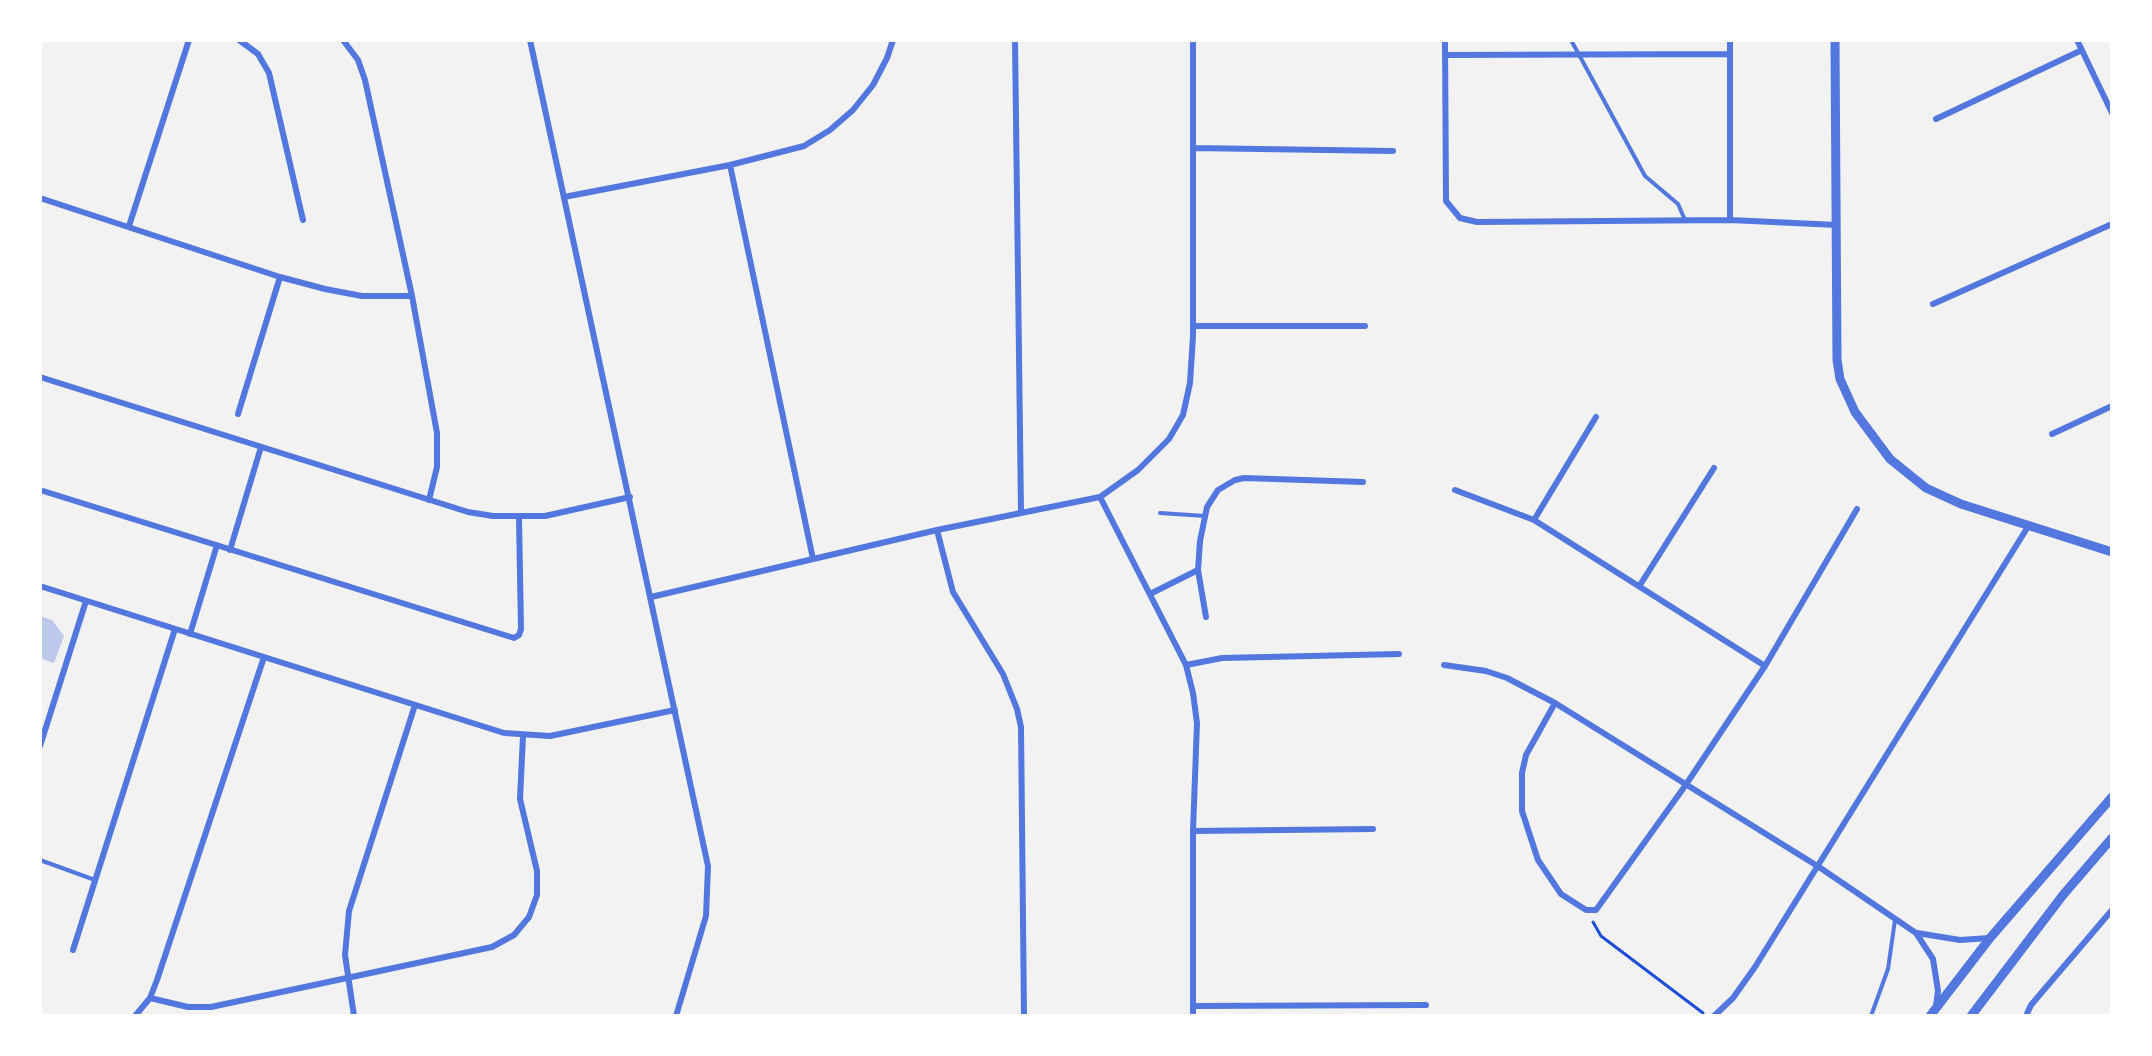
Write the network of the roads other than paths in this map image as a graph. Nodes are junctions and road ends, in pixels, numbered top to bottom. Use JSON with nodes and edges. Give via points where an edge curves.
{"nodes":[{"id":1,"x":189,"y":40,"type":"edge"},
{"id":2,"x":239,"y":40,"type":"edge"},
{"id":3,"x":343,"y":40,"type":"edge"},
{"id":4,"x":530,"y":40,"type":"edge"},
{"id":5,"x":893,"y":40,"type":"edge"},
{"id":6,"x":1015,"y":40,"type":"edge"},
{"id":7,"x":1193,"y":40,"type":"edge"},
{"id":8,"x":1445,"y":40,"type":"edge"},
{"id":9,"x":1571,"y":40,"type":"edge"},
{"id":10,"x":1730,"y":40,"type":"edge"},
{"id":11,"x":1835,"y":40,"type":"edge"},
{"id":12,"x":2077,"y":40,"type":"edge"},
{"id":13,"x":2082,"y":50,"type":"junction"},
{"id":14,"x":1730,"y":54,"type":"junction"},
{"id":15,"x":1445,"y":55,"type":"junction"},
{"id":16,"x":1579,"y":55,"type":"junction"},
{"id":17,"x":2112,"y":113,"type":"edge"},
{"id":18,"x":1936,"y":119,"type":"dead end"},
{"id":19,"x":1193,"y":148,"type":"junction"},
{"id":20,"x":1393,"y":151,"type":"dead end"},
{"id":21,"x":730,"y":165,"type":"junction"},
{"id":22,"x":564,"y":197,"type":"junction"},
{"id":23,"x":40,"y":198,"type":"edge"},
{"id":24,"x":303,"y":220,"type":"dead end"},
{"id":25,"x":1730,"y":220,"type":"junction"},
{"id":26,"x":1685,"y":221,"type":"junction"},
{"id":27,"x":2112,"y":224,"type":"edge"},
{"id":28,"x":1837,"y":225,"type":"junction"},
{"id":29,"x":129,"y":226,"type":"junction"},
{"id":30,"x":280,"y":277,"type":"junction"},
{"id":31,"x":412,"y":296,"type":"junction"},
{"id":32,"x":1933,"y":304,"type":"dead end"},
{"id":33,"x":1193,"y":326,"type":"junction"},
{"id":34,"x":1365,"y":326,"type":"dead end"},
{"id":35,"x":40,"y":377,"type":"edge"},
{"id":36,"x":2112,"y":406,"type":"edge"},
{"id":37,"x":238,"y":414,"type":"dead end"},
{"id":38,"x":1596,"y":417,"type":"dead end"},
{"id":39,"x":2052,"y":434,"type":"dead end"},
{"id":40,"x":261,"y":447,"type":"junction"},
{"id":41,"x":1714,"y":468,"type":"dead end"},
{"id":42,"x":1363,"y":482,"type":"dead end"},
{"id":43,"x":40,"y":490,"type":"edge"},
{"id":44,"x":1455,"y":490,"type":"dead end"},
{"id":45,"x":630,"y":497,"type":"junction"},
{"id":46,"x":1100,"y":497,"type":"junction"},
{"id":47,"x":429,"y":500,"type":"junction"},
{"id":48,"x":1857,"y":509,"type":"dead end"},
{"id":49,"x":1021,"y":512,"type":"junction"},
{"id":50,"x":1160,"y":513,"type":"dead end"},
{"id":51,"x":1205,"y":516,"type":"junction"},
{"id":52,"x":519,"y":518,"type":"junction"},
{"id":53,"x":1534,"y":520,"type":"junction"},
{"id":54,"x":2029,"y":525,"type":"junction"},
{"id":55,"x":937,"y":530,"type":"junction"},
{"id":56,"x":217,"y":545,"type":"junction"},
{"id":57,"x":230,"y":550,"type":"junction"},
{"id":58,"x":2112,"y":552,"type":"edge"},
{"id":59,"x":813,"y":559,"type":"junction"},
{"id":60,"x":1198,"y":570,"type":"junction"},
{"id":61,"x":1640,"y":585,"type":"junction"},
{"id":62,"x":40,"y":586,"type":"edge"},
{"id":63,"x":1152,"y":593,"type":"junction"},
{"id":64,"x":651,"y":597,"type":"junction"},
{"id":65,"x":86,"y":601,"type":"junction"},
{"id":66,"x":1206,"y":617,"type":"dead end"},
{"id":67,"x":175,"y":629,"type":"junction"},
{"id":68,"x":190,"y":634,"type":"junction"},
{"id":69,"x":1399,"y":654,"type":"dead end"},
{"id":70,"x":264,"y":657,"type":"junction"},
{"id":71,"x":1186,"y":665,"type":"junction"},
{"id":72,"x":1444,"y":665,"type":"dead end"},
{"id":73,"x":1765,"y":666,"type":"junction"},
{"id":74,"x":1555,"y":703,"type":"junction"},
{"id":75,"x":415,"y":705,"type":"junction"},
{"id":76,"x":675,"y":710,"type":"junction"},
{"id":77,"x":523,"y":736,"type":"junction"},
{"id":78,"x":40,"y":746,"type":"edge"},
{"id":79,"x":1684,"y":786,"type":"junction"},
{"id":80,"x":2112,"y":797,"type":"edge"},
{"id":81,"x":1373,"y":829,"type":"dead end"},
{"id":82,"x":1193,"y":831,"type":"junction"},
{"id":83,"x":2112,"y":838,"type":"edge"},
{"id":84,"x":40,"y":860,"type":"edge"},
{"id":85,"x":1819,"y":867,"type":"junction"},
{"id":86,"x":95,"y":880,"type":"junction"},
{"id":87,"x":2112,"y":910,"type":"edge"},
{"id":88,"x":1896,"y":919,"type":"junction"},
{"id":89,"x":1916,"y":933,"type":"junction"},
{"id":90,"x":1990,"y":938,"type":"junction"},
{"id":91,"x":73,"y":950,"type":"dead end"},
{"id":92,"x":346,"y":977,"type":"junction"},
{"id":93,"x":150,"y":998,"type":"junction"},
{"id":94,"x":1426,"y":1005,"type":"dead end"},
{"id":95,"x":1193,"y":1006,"type":"junction"},
{"id":96,"x":1936,"y":1006,"type":"junction"},
{"id":97,"x":135,"y":1016,"type":"edge"},
{"id":98,"x":354,"y":1016,"type":"edge"},
{"id":99,"x":676,"y":1016,"type":"edge"},
{"id":100,"x":1024,"y":1016,"type":"edge"},
{"id":101,"x":1193,"y":1016,"type":"edge"},
{"id":102,"x":1714,"y":1016,"type":"edge"},
{"id":103,"x":1871,"y":1016,"type":"edge"},
{"id":104,"x":1930,"y":1016,"type":"edge"},
{"id":105,"x":1971,"y":1016,"type":"edge"},
{"id":106,"x":2026,"y":1016,"type":"edge"}],
"edges":[{"from":1,"to":29,"type":"street"},
{"from":2,"to":24,"type":"street","via":[[258,54],[269,73]]},
{"from":3,"to":31,"type":"street","via":[[358,60],[365,80]]},
{"from":4,"to":22,"type":"street"},
{"from":5,"to":21,"type":"street","via":[[873,85],[854,110],[830,130],[804,146]]},
{"from":6,"to":49,"type":"street"},
{"from":7,"to":19,"type":"street"},
{"from":8,"to":15,"type":"street"},
{"from":9,"to":16,"type":"lane"},
{"from":10,"to":14,"type":"street"},
{"from":11,"to":28,"type":"street"},
{"from":12,"to":13,"type":"street"},
{"from":13,"to":17,"type":"street"},
{"from":13,"to":18,"type":"street"},
{"from":14,"to":16,"type":"street"},
{"from":14,"to":25,"type":"street"},
{"from":15,"to":16,"type":"street"},
{"from":15,"to":26,"type":"street","via":[[1446,201],[1460,218],[1477,222]]},
{"from":16,"to":26,"type":"lane","via":[[1645,176],[1678,204]]},
{"from":19,"to":20,"type":"street"},
{"from":19,"to":33,"type":"street"},
{"from":21,"to":22,"type":"street"},
{"from":21,"to":59,"type":"street"},
{"from":22,"to":45,"type":"street"},
{"from":23,"to":29,"type":"street"},
{"from":25,"to":26,"type":"street"},
{"from":25,"to":28,"type":"street"},
{"from":27,"to":32,"type":"street"},
{"from":28,"to":54,"type":"street","via":[[1837,360],[1840,379],[1855,412],[1890,459],[1926,488],[1961,504]]},
{"from":29,"to":30,"type":"street"},
{"from":30,"to":31,"type":"street","via":[[362,296]]},
{"from":30,"to":37,"type":"street"},
{"from":31,"to":47,"type":"street","via":[[437,433],[437,467]]},
{"from":33,"to":34,"type":"street"},
{"from":33,"to":46,"type":"street","via":[[1190,383],[1183,415],[1169,439],[1138,470]]},
{"from":35,"to":40,"type":"street"},
{"from":36,"to":39,"type":"street"},
{"from":38,"to":53,"type":"street"},
{"from":40,"to":47,"type":"street"},
{"from":40,"to":57,"type":"street"},
{"from":41,"to":61,"type":"street"},
{"from":42,"to":51,"type":"street","via":[[1235,480],[1218,490]]},
{"from":43,"to":56,"type":"street"},
{"from":44,"to":53,"type":"street"},
{"from":45,"to":52,"type":"street","via":[[570,512]]},
{"from":45,"to":64,"type":"street"},
{"from":46,"to":49,"type":"street"},
{"from":46,"to":63,"type":"street"},
{"from":47,"to":52,"type":"street","via":[[468,512]]},
{"from":48,"to":73,"type":"street"},
{"from":49,"to":55,"type":"street"},
{"from":50,"to":51,"type":"lane"},
{"from":51,"to":60,"type":"street"},
{"from":52,"to":57,"type":"street","via":[[522,629],[514,638]]},
{"from":53,"to":61,"type":"street"},
{"from":54,"to":58,"type":"street"},
{"from":54,"to":85,"type":"street"},
{"from":55,"to":59,"type":"street"},
{"from":55,"to":100,"type":"street","via":[[953,592],[1003,674],[1019,718]]},
{"from":56,"to":57,"type":"street"},
{"from":56,"to":68,"type":"street"},
{"from":59,"to":64,"type":"street"},
{"from":60,"to":63,"type":"street"},
{"from":60,"to":66,"type":"street"},
{"from":61,"to":73,"type":"street"},
{"from":62,"to":65,"type":"street"},
{"from":63,"to":71,"type":"street"},
{"from":64,"to":76,"type":"street"},
{"from":65,"to":67,"type":"street"},
{"from":65,"to":78,"type":"street"},
{"from":67,"to":68,"type":"street"},
{"from":67,"to":86,"type":"street"},
{"from":68,"to":70,"type":"street"},
{"from":69,"to":71,"type":"street","via":[[1222,658]]},
{"from":70,"to":75,"type":"street"},
{"from":70,"to":93,"type":"street"},
{"from":71,"to":82,"type":"street","via":[[1197,723]]},
{"from":72,"to":74,"type":"street","via":[[1486,670]]},
{"from":73,"to":79,"type":"street"},
{"from":74,"to":79,"type":"street"},
{"from":74,"to":79,"type":"street","via":[[1526,755],[1522,811],[1531,845],[1561,894],[1586,910],[1596,910]]},
{"from":75,"to":77,"type":"street"},
{"from":75,"to":92,"type":"street","via":[[349,911]]},
{"from":76,"to":77,"type":"street","via":[[558,735]]},
{"from":76,"to":99,"type":"street","via":[[708,866],[709,891],[704,924]]},
{"from":77,"to":92,"type":"street","via":[[520,799],[537,871],[537,895],[529,917],[514,935],[492,947]]},
{"from":79,"to":85,"type":"street"},
{"from":80,"to":90,"type":"street"},
{"from":81,"to":82,"type":"street"},
{"from":82,"to":95,"type":"street"},
{"from":83,"to":105,"type":"street","via":[[2063,895]]},
{"from":84,"to":86,"type":"lane"},
{"from":85,"to":88,"type":"street"},
{"from":85,"to":102,"type":"street","via":[[1734,998]]},
{"from":86,"to":91,"type":"street"},
{"from":87,"to":106,"type":"street","via":[[2031,1005]]},
{"from":88,"to":89,"type":"street"},
{"from":88,"to":103,"type":"lane","via":[[1888,969]]},
{"from":89,"to":90,"type":"street","via":[[1960,940]]},
{"from":89,"to":96,"type":"street","via":[[1933,959]]},
{"from":90,"to":96,"type":"street"},
{"from":92,"to":93,"type":"street","via":[[212,1007],[188,1007]]},
{"from":92,"to":98,"type":"street"},
{"from":93,"to":97,"type":"street"},
{"from":94,"to":95,"type":"street"},
{"from":95,"to":101,"type":"street"},
{"from":96,"to":104,"type":"street"}]}
